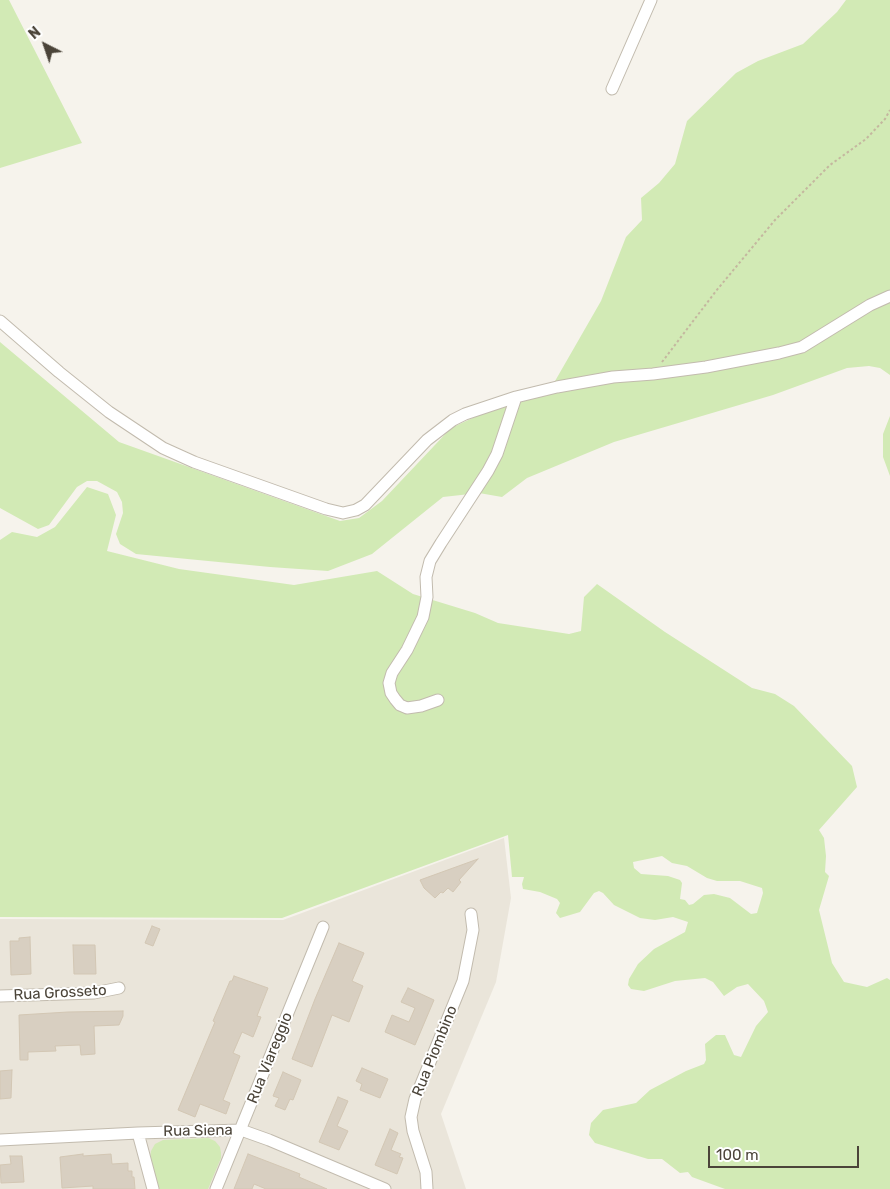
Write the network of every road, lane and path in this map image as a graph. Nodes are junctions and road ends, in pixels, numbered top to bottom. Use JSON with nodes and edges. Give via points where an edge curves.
{"nodes":[{"id":1,"x":651,"y":0,"type":"edge"},
{"id":2,"x":612,"y":89,"type":"dead end"},
{"id":3,"x":890,"y":110,"type":"edge"},
{"id":4,"x":890,"y":296,"type":"edge"},
{"id":5,"x":0,"y":321,"type":"edge"},
{"id":6,"x":654,"y":374,"type":"junction"},
{"id":7,"x":516,"y":397,"type":"junction"},
{"id":8,"x":438,"y":700,"type":"dead end"},
{"id":9,"x":471,"y":914,"type":"dead end"},
{"id":10,"x":322,"y":927,"type":"dead end"},
{"id":11,"x":119,"y":988,"type":"dead end"},
{"id":12,"x":0,"y":996,"type":"edge"},
{"id":13,"x":241,"y":1130,"type":"junction"},
{"id":14,"x":138,"y":1132,"type":"junction"},
{"id":15,"x":0,"y":1140,"type":"edge"},
{"id":16,"x":153,"y":1189,"type":"edge"},
{"id":17,"x":216,"y":1189,"type":"edge"},
{"id":18,"x":385,"y":1189,"type":"edge"},
{"id":19,"x":427,"y":1189,"type":"edge"}],
"edges":[{"from":1,"to":2,"type":"street"},
{"from":3,"to":6,"type":"path","via":[[885,120],[866,139],[830,165],[775,220],[716,291]]},
{"from":4,"to":6,"type":"street","via":[[802,347]]},
{"from":5,"to":7,"type":"street","via":[[102,406],[163,448],[343,513],[365,505],[427,440],[453,420]]},
{"from":6,"to":7,"type":"street","via":[[613,377]]},
{"from":7,"to":8,"type":"street","via":[[497,454],[430,561],[423,617],[389,682],[395,699],[407,708]]},
{"from":9,"to":19,"type":"street","name":"Rua Piombino","via":[[473,930],[463,982],[415,1099],[412,1117]]},
{"from":10,"to":13,"type":"street","name":"Rua Viareggio"},
{"from":11,"to":12,"type":"street","name":"Rua Grosseto","via":[[94,993]]},
{"from":13,"to":14,"type":"street","name":"Rua Siena"},
{"from":13,"to":17,"type":"street","name":"Rua Viareggio"},
{"from":13,"to":18,"type":"street","name":"Rua Siena"},
{"from":14,"to":15,"type":"street","name":"Rua Siena"},
{"from":14,"to":16,"type":"street"}]}
